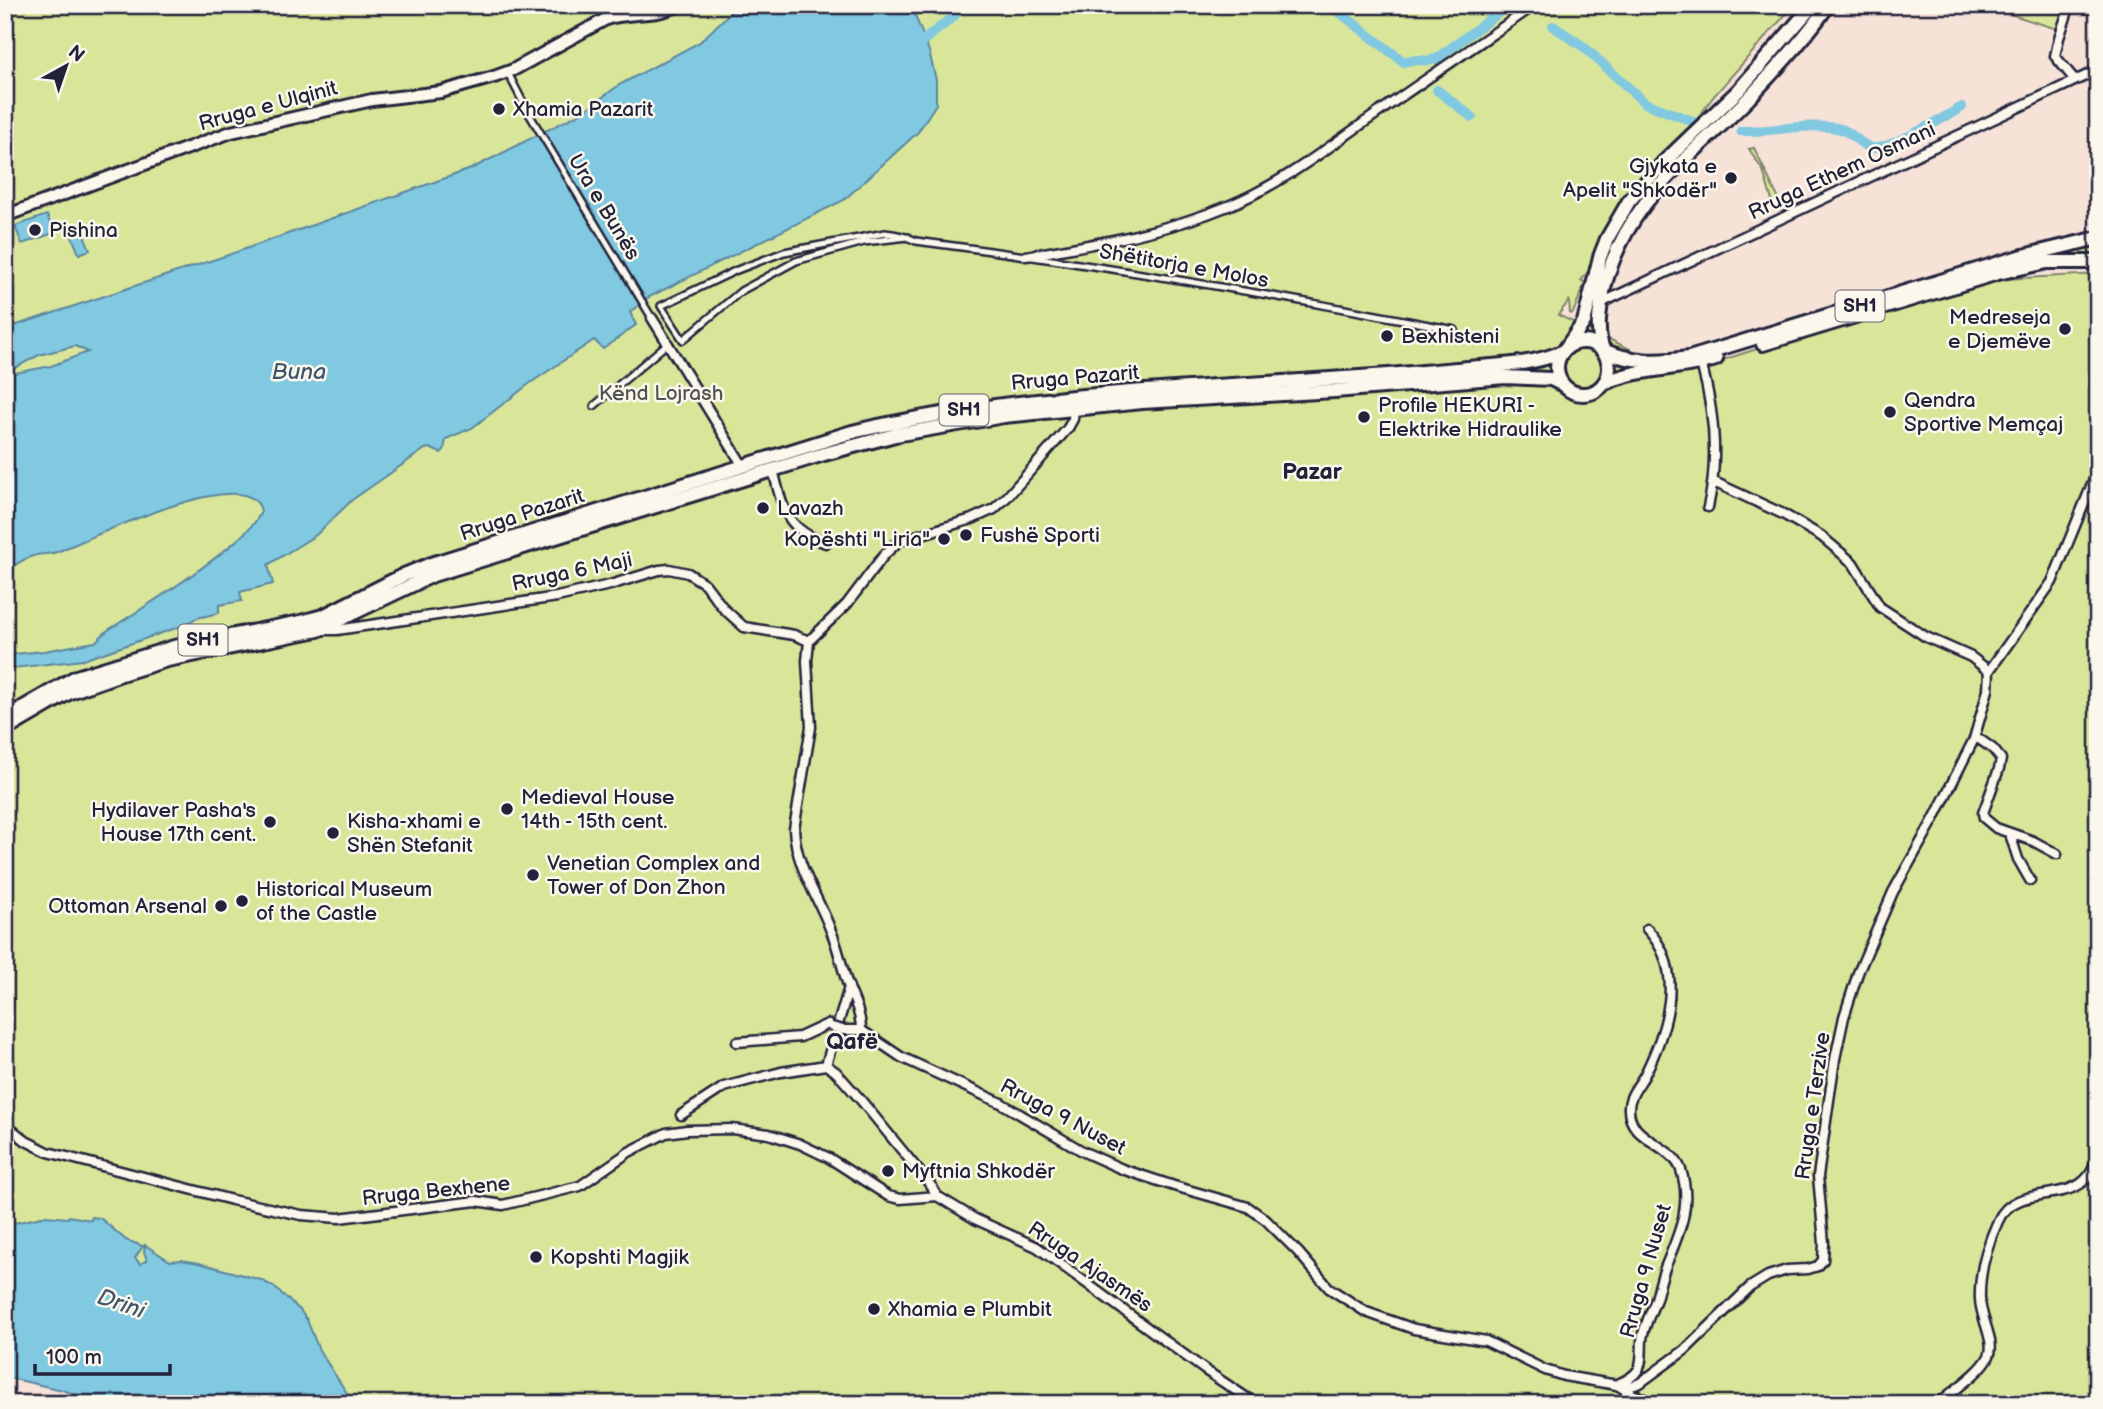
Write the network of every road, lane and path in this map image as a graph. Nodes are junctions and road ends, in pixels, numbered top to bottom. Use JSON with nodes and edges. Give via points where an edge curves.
{"nodes":[{"id":1,"x":679,"y":5,"type":"edge"},
{"id":2,"x":1535,"y":5,"type":"edge"},
{"id":3,"x":1813,"y":5,"type":"edge"},
{"id":4,"x":1828,"y":5,"type":"edge"},
{"id":5,"x":2070,"y":5,"type":"edge"},
{"id":6,"x":2098,"y":70,"type":"edge"},
{"id":7,"x":507,"y":72,"type":"junction"},
{"id":8,"x":2074,"y":79,"type":"junction"},
{"id":9,"x":5,"y":216,"type":"edge"},
{"id":10,"x":908,"y":237,"type":"junction"},
{"id":11,"x":2098,"y":238,"type":"edge"},
{"id":12,"x":1026,"y":256,"type":"junction"},
{"id":13,"x":2098,"y":262,"type":"edge"},
{"id":14,"x":1595,"y":303,"type":"junction"},
{"id":15,"x":652,"y":318,"type":"joint"},
{"id":16,"x":1455,"y":330,"type":"dead end"},
{"id":17,"x":668,"y":343,"type":"junction"},
{"id":18,"x":1564,"y":350,"type":"junction"},
{"id":19,"x":1603,"y":350,"type":"junction"},
{"id":20,"x":1701,"y":363,"type":"junction"},
{"id":21,"x":1605,"y":383,"type":"junction"},
{"id":22,"x":1563,"y":385,"type":"junction"},
{"id":23,"x":594,"y":407,"type":"dead end"},
{"id":24,"x":1074,"y":409,"type":"junction"},
{"id":25,"x":743,"y":466,"type":"junction"},
{"id":26,"x":773,"y":470,"type":"junction"},
{"id":27,"x":2098,"y":470,"type":"edge"},
{"id":28,"x":1714,"y":482,"type":"junction"},
{"id":29,"x":1708,"y":507,"type":"dead end"},
{"id":30,"x":825,"y":543,"type":"dead end"},
{"id":31,"x":318,"y":629,"type":"junction"},
{"id":32,"x":809,"y":641,"type":"junction"},
{"id":33,"x":1989,"y":671,"type":"junction"},
{"id":34,"x":5,"y":718,"type":"edge"},
{"id":35,"x":5,"y":730,"type":"edge"},
{"id":36,"x":1975,"y":736,"type":"junction"},
{"id":37,"x":2010,"y":834,"type":"junction"},
{"id":38,"x":2057,"y":854,"type":"dead end"},
{"id":39,"x":2030,"y":880,"type":"dead end"},
{"id":40,"x":1647,"y":929,"type":"dead end"},
{"id":41,"x":849,"y":987,"type":"junction"},
{"id":42,"x":861,"y":1030,"type":"junction"},
{"id":43,"x":737,"y":1042,"type":"dead end"},
{"id":44,"x":826,"y":1065,"type":"junction"},
{"id":45,"x":2098,"y":1085,"type":"edge"},
{"id":46,"x":681,"y":1115,"type":"dead end"},
{"id":47,"x":5,"y":1125,"type":"edge"},
{"id":48,"x":2098,"y":1134,"type":"edge"},
{"id":49,"x":2098,"y":1150,"type":"edge"},
{"id":50,"x":937,"y":1196,"type":"junction"},
{"id":51,"x":1616,"y":1385,"type":"junction"},
{"id":52,"x":1256,"y":1404,"type":"edge"},
{"id":53,"x":1658,"y":1404,"type":"edge"},
{"id":54,"x":1938,"y":1404,"type":"edge"}],
"edges":[{"from":1,"to":7,"type":"main road","name":"Rruga e Ulqinit","via":[[658,13],[606,19]]},
{"from":2,"to":12,"type":"street","via":[[1268,187],[1151,232]]},
{"from":3,"to":14,"type":"main road","via":[[1738,91],[1629,201],[1600,257]]},
{"from":4,"to":14,"type":"main road","via":[[1790,53],[1636,213]]},
{"from":5,"to":8,"type":"street","via":[[2055,56]]},
{"from":6,"to":8,"type":"street","name":"Rruga Ethem Osmani"},
{"from":7,"to":9,"type":"main road","name":"Rruga e Ulqinit","via":[[441,92],[372,100],[231,132]]},
{"from":7,"to":15,"type":"street","name":"Ura e Bunës"},
{"from":8,"to":14,"type":"street","name":"Rruga Ethem Osmani"},
{"from":10,"to":10,"type":"street","name":"Shëtitorja e Molos","via":[[875,234],[784,252],[661,306],[682,340],[741,290],[796,261],[864,242]]},
{"from":10,"to":12,"type":"street","name":"Shëtitorja e Molos"},
{"from":11,"to":19,"type":"main road","number":"SH1","via":[[2019,257],[1689,358],[1622,359]]},
{"from":12,"to":16,"type":"street","name":"Shëtitorja e Molos"},
{"from":13,"to":20,"type":"main road","number":"SH1","via":[[2047,262],[1998,273]]},
{"from":14,"to":18,"type":"main road"},
{"from":14,"to":19,"type":"main road"},
{"from":15,"to":17,"type":"street"},
{"from":17,"to":23,"type":"street"},
{"from":17,"to":25,"type":"street"},
{"from":18,"to":19,"type":"main road","number":"SH1","via":[[1586,341]]},
{"from":18,"to":22,"type":"main road","via":[[1557,363]]},
{"from":18,"to":25,"type":"main road","name":"Rruga Pazarit","number":"SH1","via":[[1534,362],[997,404],[852,432]]},
{"from":19,"to":21,"type":"main road","via":[[1609,372]]},
{"from":20,"to":21,"type":"main road","number":"SH1","via":[[1622,375]]},
{"from":20,"to":28,"type":"street","via":[[1716,448]]},
{"from":21,"to":22,"type":"main road","number":"SH1","via":[[1580,394]]},
{"from":22,"to":24,"type":"main road","name":"Rruga Pazarit","number":"SH1","via":[[1551,379],[1505,377]]},
{"from":24,"to":26,"type":"main road","name":"Rruga Pazarit","number":"SH1","via":[[980,419],[895,435]]},
{"from":24,"to":32,"type":"street","via":[[1068,428],[1001,503],[986,514],[899,541]]},
{"from":25,"to":34,"type":"main road","name":"Rruga Pazarit","number":"SH1","via":[[473,550],[404,575],[323,616],[174,647],[76,677]]},
{"from":26,"to":30,"type":"street","via":[[786,517]]},
{"from":26,"to":31,"type":"main road","name":"Rruga Pazarit","number":"SH1","via":[[421,579]]},
{"from":27,"to":33,"type":"street","via":[[2052,582]]},
{"from":28,"to":29,"type":"street"},
{"from":28,"to":33,"type":"street","via":[[1821,536],[1853,564],[1880,607]]},
{"from":31,"to":32,"type":"street","name":"Rruga 6 Maji","via":[[337,630],[557,597],[669,569],[688,573],[705,584],[744,627]]},
{"from":31,"to":35,"type":"main road","number":"SH1","via":[[167,660],[118,675],[70,692]]},
{"from":32,"to":41,"type":"street","via":[[811,727],[795,840]]},
{"from":33,"to":36,"type":"street","name":"Rruga e Terzive"},
{"from":36,"to":37,"type":"street","via":[[2001,759],[1984,818]]},
{"from":36,"to":51,"type":"street","name":"Rruga e Terzive","via":[[1893,892],[1844,1017],[1818,1176],[1823,1260],[1808,1269],[1768,1276],[1750,1287],[1685,1350],[1640,1383]]},
{"from":37,"to":38,"type":"street"},
{"from":37,"to":39,"type":"street"},
{"from":40,"to":51,"type":"street","name":"Rruga 9 Nuset","via":[[1664,952],[1671,992],[1658,1044],[1628,1109],[1640,1133],[1678,1164],[1684,1208],[1678,1239],[1642,1336],[1639,1369]]},
{"from":41,"to":42,"type":"street"},
{"from":41,"to":44,"type":"street"},
{"from":42,"to":43,"type":"street","bridge":true,"via":[[830,1026],[800,1037]]},
{"from":42,"to":51,"type":"street","name":"Rruga 9 Nuset","via":[[915,1065],[1001,1103],[1084,1152],[1163,1183],[1248,1207],[1266,1220],[1329,1288],[1366,1312],[1413,1329],[1486,1341],[1554,1373]]},
{"from":44,"to":46,"type":"street","via":[[723,1087]]},
{"from":44,"to":50,"type":"street","name":"Rruga Ajasmës","via":[[878,1120]]},
{"from":45,"to":48,"type":"street"},
{"from":47,"to":50,"type":"street","name":"Rruga Bexhene","via":[[48,1152],[232,1200],[327,1218],[476,1201],[503,1205],[580,1186],[648,1141],[687,1130],[733,1129],[779,1136],[820,1153],[894,1198]]},
{"from":49,"to":54,"type":"street","via":[[2095,1168],[2082,1182],[2055,1194],[2016,1200],[2002,1213],[1984,1260],[1980,1289],[1989,1355]]},
{"from":50,"to":52,"type":"street","name":"Rruga Ajasmës","via":[[1037,1247]]},
{"from":51,"to":53,"type":"street"}]}
